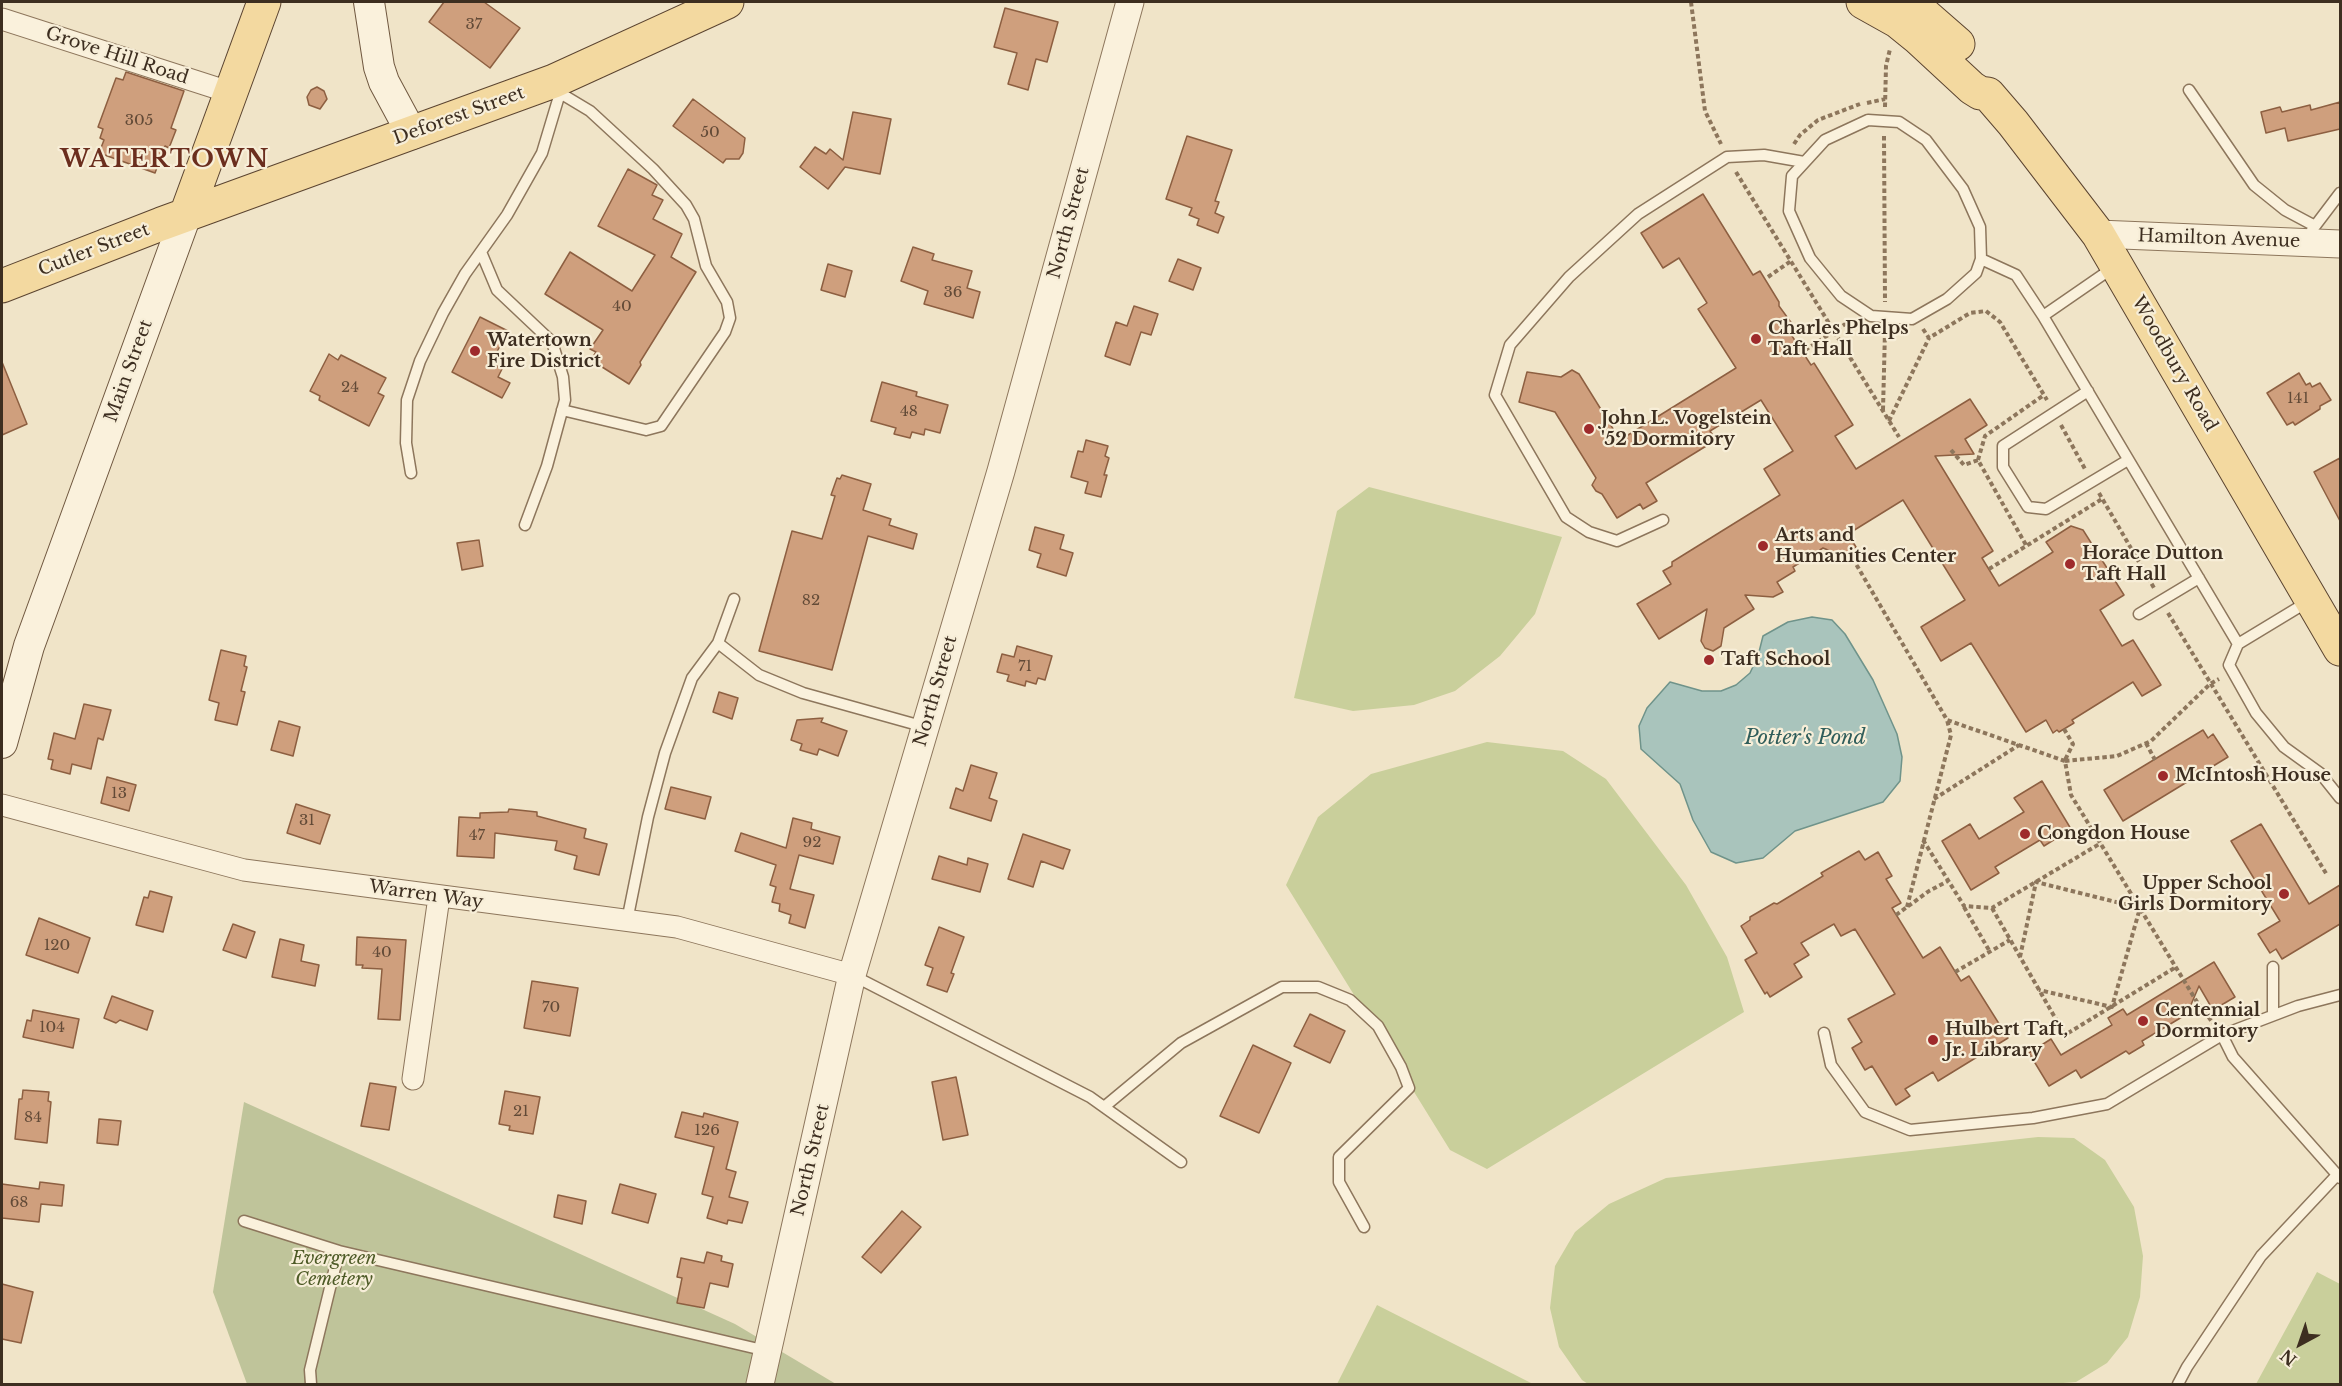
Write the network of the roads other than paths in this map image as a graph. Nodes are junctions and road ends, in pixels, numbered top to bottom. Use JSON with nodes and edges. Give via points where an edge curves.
{"nodes":[{"id":1,"x":264,"y":2,"type":"edge"},
{"id":2,"x":369,"y":2,"type":"edge"},
{"id":3,"x":726,"y":2,"type":"edge"},
{"id":4,"x":1130,"y":2,"type":"edge"},
{"id":5,"x":1910,"y":2,"type":"edge"},
{"id":6,"x":1871,"y":3,"type":"edge"},
{"id":7,"x":2,"y":19,"type":"edge"},
{"id":8,"x":557,"y":87,"type":"junction"},
{"id":9,"x":2189,"y":90,"type":"dead end"},
{"id":10,"x":232,"y":93,"type":"junction"},
{"id":11,"x":1988,"y":94,"type":"junction"},
{"id":12,"x":412,"y":134,"type":"junction"},
{"id":13,"x":1804,"y":162,"type":"junction"},
{"id":14,"x":2340,"y":193,"type":"edge"},
{"id":15,"x":186,"y":215,"type":"junction"},
{"id":16,"x":2098,"y":234,"type":"junction"},
{"id":17,"x":2309,"y":234,"type":"junction"},
{"id":18,"x":2340,"y":244,"type":"edge"},
{"id":19,"x":481,"y":252,"type":"junction"},
{"id":20,"x":1981,"y":259,"type":"junction"},
{"id":21,"x":2116,"y":265,"type":"junction"},
{"id":22,"x":2,"y":286,"type":"edge"},
{"id":23,"x":2043,"y":316,"type":"junction"},
{"id":24,"x":2088,"y":391,"type":"junction"},
{"id":25,"x":562,"y":410,"type":"junction"},
{"id":26,"x":2128,"y":460,"type":"junction"},
{"id":27,"x":411,"y":473,"type":"dead end"},
{"id":28,"x":1663,"y":520,"type":"dead end"},
{"id":29,"x":525,"y":525,"type":"dead end"},
{"id":30,"x":2199,"y":578,"type":"junction"},
{"id":31,"x":734,"y":599,"type":"dead end"},
{"id":32,"x":2312,"y":599,"type":"junction"},
{"id":33,"x":2139,"y":615,"type":"dead end"},
{"id":34,"x":718,"y":643,"type":"junction"},
{"id":35,"x":2238,"y":644,"type":"junction"},
{"id":36,"x":2340,"y":649,"type":"edge"},
{"id":37,"x":925,"y":727,"type":"junction"},
{"id":38,"x":2,"y":743,"type":"edge"},
{"id":39,"x":2340,"y":798,"type":"edge"},
{"id":40,"x":2,"y":805,"type":"edge"},
{"id":41,"x":439,"y":897,"type":"junction"},
{"id":42,"x":627,"y":921,"type":"junction"},
{"id":43,"x":2273,"y":967,"type":"dead end"},
{"id":44,"x":852,"y":975,"type":"junction"},
{"id":45,"x":2340,"y":995,"type":"edge"},
{"id":46,"x":2273,"y":1016,"type":"junction"},
{"id":47,"x":1824,"y":1033,"type":"dead end"},
{"id":48,"x":2222,"y":1035,"type":"junction"},
{"id":49,"x":413,"y":1078,"type":"dead end"},
{"id":50,"x":1104,"y":1107,"type":"junction"},
{"id":51,"x":1181,"y":1162,"type":"dead end"},
{"id":52,"x":2339,"y":1177,"type":"edge"},
{"id":53,"x":244,"y":1221,"type":"dead end"},
{"id":54,"x":1364,"y":1227,"type":"dead end"},
{"id":55,"x":339,"y":1251,"type":"junction"},
{"id":56,"x":768,"y":1352,"type":"junction"},
{"id":57,"x":311,"y":1384,"type":"edge"},
{"id":58,"x":760,"y":1384,"type":"edge"},
{"id":59,"x":2178,"y":1384,"type":"edge"}],
"edges":[{"from":1,"to":10,"type":"main road","name":"Main Street"},
{"from":2,"to":12,"type":"main road","via":[[379,67]]},
{"from":3,"to":8,"type":"main road","name":"Deforest Street"},
{"from":4,"to":37,"type":"street","name":"North Street"},
{"from":5,"to":11,"type":"main road","name":"Woodbury Road","via":[[1974,62],[1986,77]]},
{"from":6,"to":11,"type":"main road","name":"Woodbury Road","via":[[1918,38],[1972,88]]},
{"from":7,"to":10,"type":"street","name":"Grove Hill Road"},
{"from":8,"to":12,"type":"main road","name":"Deforest Street"},
{"from":8,"to":19,"type":"lane","via":[[542,153]]},
{"from":8,"to":25,"type":"lane","via":[[590,111],[653,169],[686,206],[694,219],[706,266],[727,302],[730,318],[725,332],[660,426],[646,430]]},
{"from":9,"to":17,"type":"lane","via":[[2254,185]]},
{"from":10,"to":15,"type":"main road","name":"Main Street"},
{"from":11,"to":16,"type":"main road","name":"Woodbury Road"},
{"from":12,"to":15,"type":"main road","name":"Deforest Street"},
{"from":13,"to":20,"type":"lane","via":[[1825,140],[1868,120],[1899,122],[1926,140],[1963,189],[1980,227]]},
{"from":13,"to":20,"type":"lane","via":[[1792,176],[1789,211],[1810,258],[1841,296],[1871,316],[1912,319],[1947,299],[1976,273]]},
{"from":13,"to":28,"type":"lane","via":[[1764,155],[1727,157],[1638,214],[1569,277],[1509,345],[1495,395],[1566,517],[1590,532],[1617,541]]},
{"from":14,"to":17,"type":"lane"},
{"from":15,"to":22,"type":"main road","name":"Cutler Street"},
{"from":15,"to":38,"type":"main road","name":"Main Street","via":[[29,646]]},
{"from":16,"to":17,"type":"street","name":"Hamilton Avenue"},
{"from":16,"to":21,"type":"main road","name":"Woodbury Road"},
{"from":17,"to":18,"type":"street","name":"Hamilton Avenue"},
{"from":19,"to":25,"type":"lane","via":[[497,290],[552,342],[563,377]]},
{"from":19,"to":27,"type":"lane","via":[[443,313],[407,400],[405,443]]},
{"from":20,"to":23,"type":"lane","via":[[2016,274]]},
{"from":21,"to":23,"type":"lane"},
{"from":21,"to":32,"type":"main road","name":"Woodbury Road"},
{"from":23,"to":24,"type":"lane"},
{"from":24,"to":26,"type":"lane"},
{"from":24,"to":26,"type":"lane","via":[[2003,446],[2003,467],[2028,507],[2046,509]]},
{"from":25,"to":29,"type":"lane"},
{"from":26,"to":30,"type":"lane"},
{"from":30,"to":33,"type":"lane"},
{"from":30,"to":35,"type":"lane"},
{"from":31,"to":34,"type":"lane"},
{"from":32,"to":35,"type":"lane"},
{"from":32,"to":36,"type":"main road","name":"Woodbury Road"},
{"from":34,"to":37,"type":"lane","via":[[759,675],[803,693]]},
{"from":34,"to":42,"type":"lane","via":[[693,678],[665,753]]},
{"from":35,"to":39,"type":"lane","via":[[2229,665],[2256,713],[2284,747],[2320,773]]},
{"from":37,"to":44,"type":"street","name":"North Street"},
{"from":40,"to":41,"type":"street","name":"Warren Way","via":[[244,870]]},
{"from":41,"to":42,"type":"street","name":"Warren Way"},
{"from":41,"to":49,"type":"street"},
{"from":42,"to":44,"type":"street","name":"Warren Way","via":[[677,927]]},
{"from":43,"to":46,"type":"lane"},
{"from":44,"to":50,"type":"lane"},
{"from":44,"to":56,"type":"street","name":"North Street"},
{"from":45,"to":46,"type":"lane"},
{"from":46,"to":48,"type":"lane"},
{"from":47,"to":48,"type":"lane","via":[[1831,1065],[1865,1112],[1910,1130],[2032,1118],[2107,1104]]},
{"from":48,"to":52,"type":"lane","via":[[2234,1057]]},
{"from":50,"to":51,"type":"lane"},
{"from":50,"to":54,"type":"lane","via":[[1181,1043],[1282,987],[1318,987],[1350,1000],[1378,1026],[1409,1088],[1339,1157],[1339,1182]]},
{"from":52,"to":59,"type":"lane","via":[[2262,1256]]},
{"from":53,"to":55,"type":"lane"},
{"from":55,"to":56,"type":"lane"},
{"from":55,"to":57,"type":"lane","via":[[310,1370]]},
{"from":56,"to":58,"type":"street","name":"North Street"}]}
